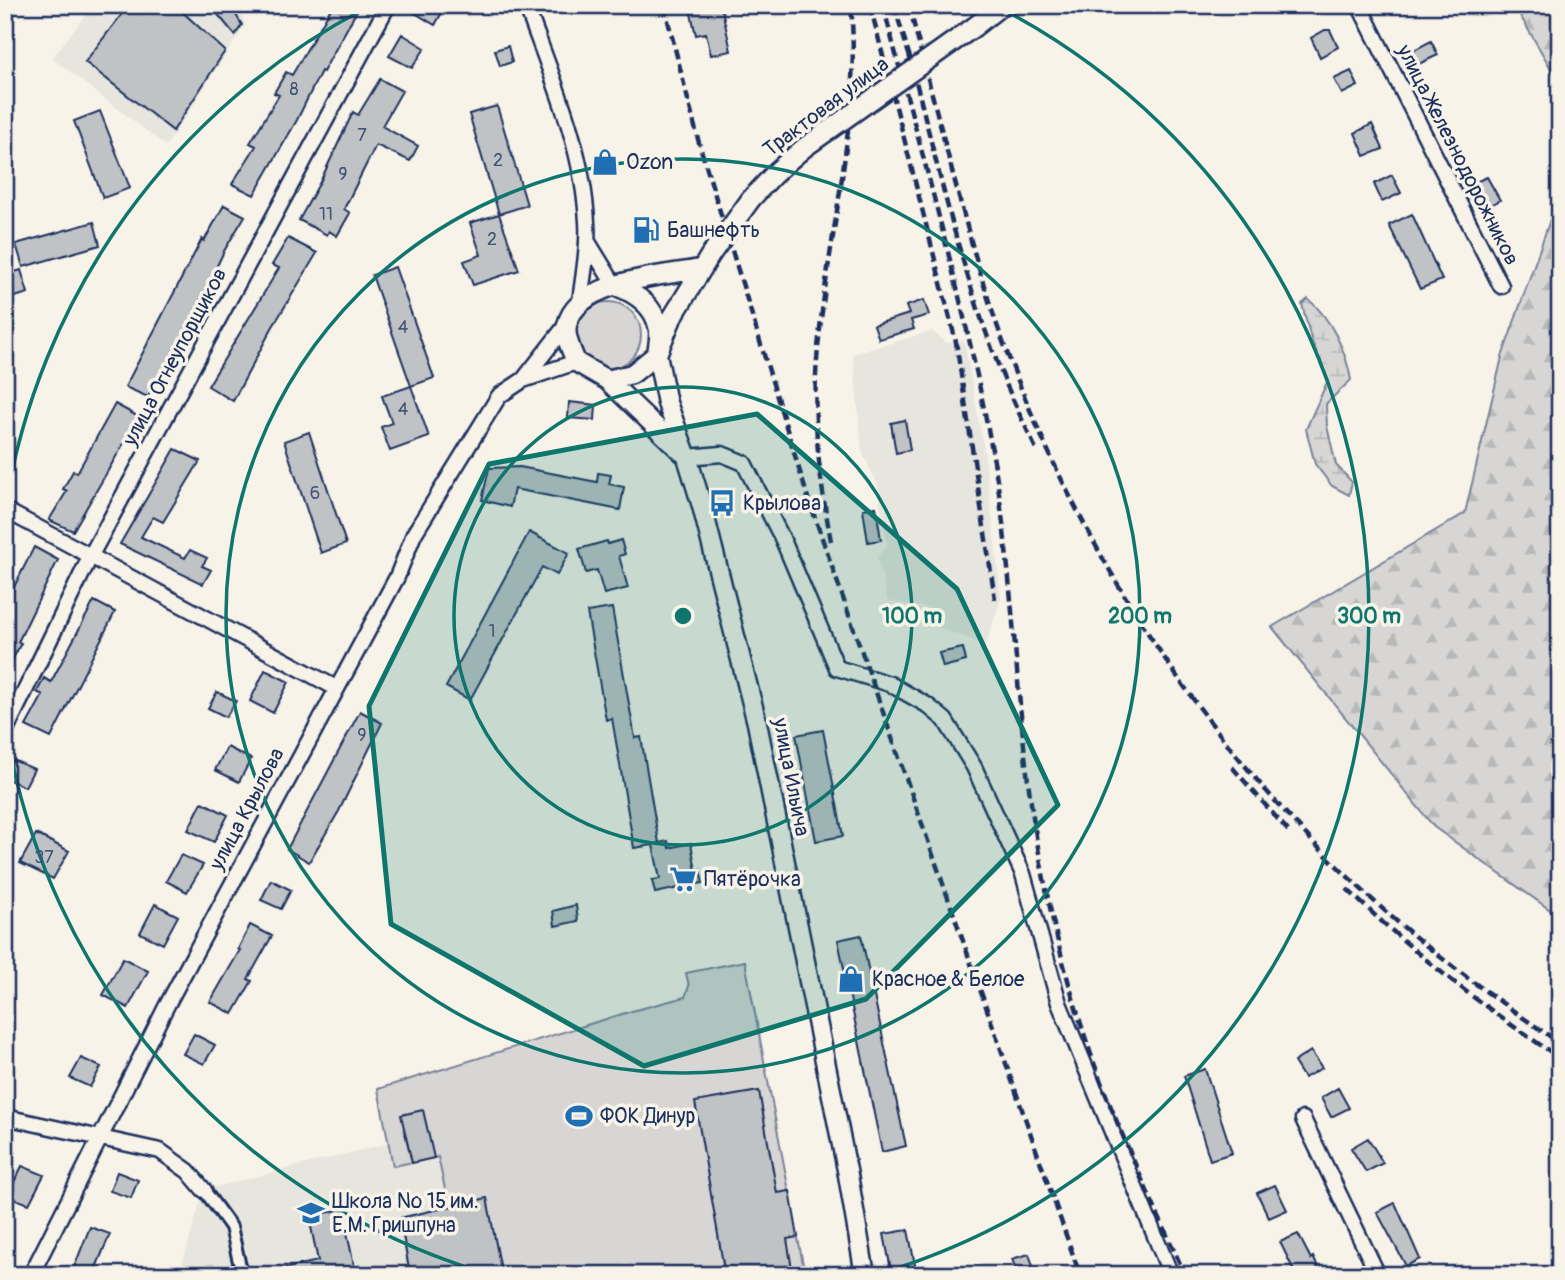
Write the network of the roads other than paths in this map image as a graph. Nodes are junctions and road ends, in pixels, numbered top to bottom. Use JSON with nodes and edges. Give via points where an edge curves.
{"nodes":[{"id":1,"x":388,"y":5,"type":"edge"},
{"id":2,"x":526,"y":5,"type":"edge"},
{"id":3,"x":1002,"y":5,"type":"edge"},
{"id":4,"x":1359,"y":5,"type":"edge"},
{"id":5,"x":587,"y":242,"type":"junction"},
{"id":6,"x":705,"y":261,"type":"junction"},
{"id":7,"x":615,"y":286,"type":"junction"},
{"id":8,"x":1501,"y":286,"type":"dead end"},
{"id":9,"x":580,"y":302,"type":"junction"},
{"id":10,"x":567,"y":324,"type":"junction"},
{"id":11,"x":657,"y":354,"type":"junction"},
{"id":12,"x":576,"y":362,"type":"junction"},
{"id":13,"x":523,"y":380,"type":"junction"},
{"id":14,"x":607,"y":380,"type":"junction"},
{"id":15,"x":687,"y":457,"type":"junction"},
{"id":16,"x":5,"y":510,"type":"edge"},
{"id":17,"x":90,"y":557,"type":"junction"},
{"id":18,"x":336,"y":688,"type":"junction"},
{"id":19,"x":5,"y":732,"type":"edge"},
{"id":20,"x":5,"y":1117,"type":"edge"},
{"id":21,"x":1304,"y":1119,"type":"dead end"},
{"id":22,"x":99,"y":1137,"type":"junction"},
{"id":23,"x":204,"y":1190,"type":"joint"},
{"id":24,"x":31,"y":1275,"type":"edge"},
{"id":25,"x":242,"y":1275,"type":"edge"},
{"id":26,"x":865,"y":1275,"type":"edge"},
{"id":27,"x":1171,"y":1275,"type":"edge"},
{"id":28,"x":1378,"y":1275,"type":"edge"}],
"edges":[{"from":1,"to":17,"type":"street","name":"улица Огнеупорщиков"},
{"from":2,"to":5,"type":"street","via":[[573,138],[582,175]]},
{"from":3,"to":6,"type":"street","name":"Трактовая улица","bridge":true,"via":[[777,171]]},
{"from":4,"to":8,"type":"street","name":"улица Железнодорожников"},
{"from":5,"to":7,"type":"street"},
{"from":5,"to":9,"type":"street"},
{"from":6,"to":7,"type":"street"},
{"from":6,"to":11,"type":"street","name":"Трактовая улица"},
{"from":7,"to":9,"type":"street"},
{"from":7,"to":11,"type":"street","via":[[635,292],[648,306],[659,327]]},
{"from":9,"to":10,"type":"street"},
{"from":10,"to":12,"type":"street"},
{"from":10,"to":13,"type":"street"},
{"from":11,"to":14,"type":"street","via":[[632,374]]},
{"from":11,"to":15,"type":"street","name":"улица Ильича","via":[[667,403]]},
{"from":12,"to":13,"type":"street"},
{"from":12,"to":14,"type":"street"},
{"from":13,"to":18,"type":"street","name":"улица Крылова","via":[[499,396],[414,534],[397,577]]},
{"from":14,"to":15,"type":"street"},
{"from":15,"to":26,"type":"street","name":"улица Ильича","via":[[757,723]]},
{"from":15,"to":27,"type":"street","via":[[722,454],[744,463],[783,540],[837,668],[890,684],[928,705],[945,719],[974,766],[1023,874],[1059,1003]]},
{"from":16,"to":17,"type":"street"},
{"from":17,"to":18,"type":"street"},
{"from":17,"to":19,"type":"street","name":"улица Огнеупорщиков"},
{"from":18,"to":22,"type":"street","name":"улица Крылова"},
{"from":20,"to":22,"type":"street"},
{"from":21,"to":28,"type":"street"},
{"from":22,"to":23,"type":"street","via":[[160,1151],[188,1171]]},
{"from":22,"to":24,"type":"street","name":"улица Крылова"},
{"from":23,"to":25,"type":"street","via":[[231,1227]]}]}
